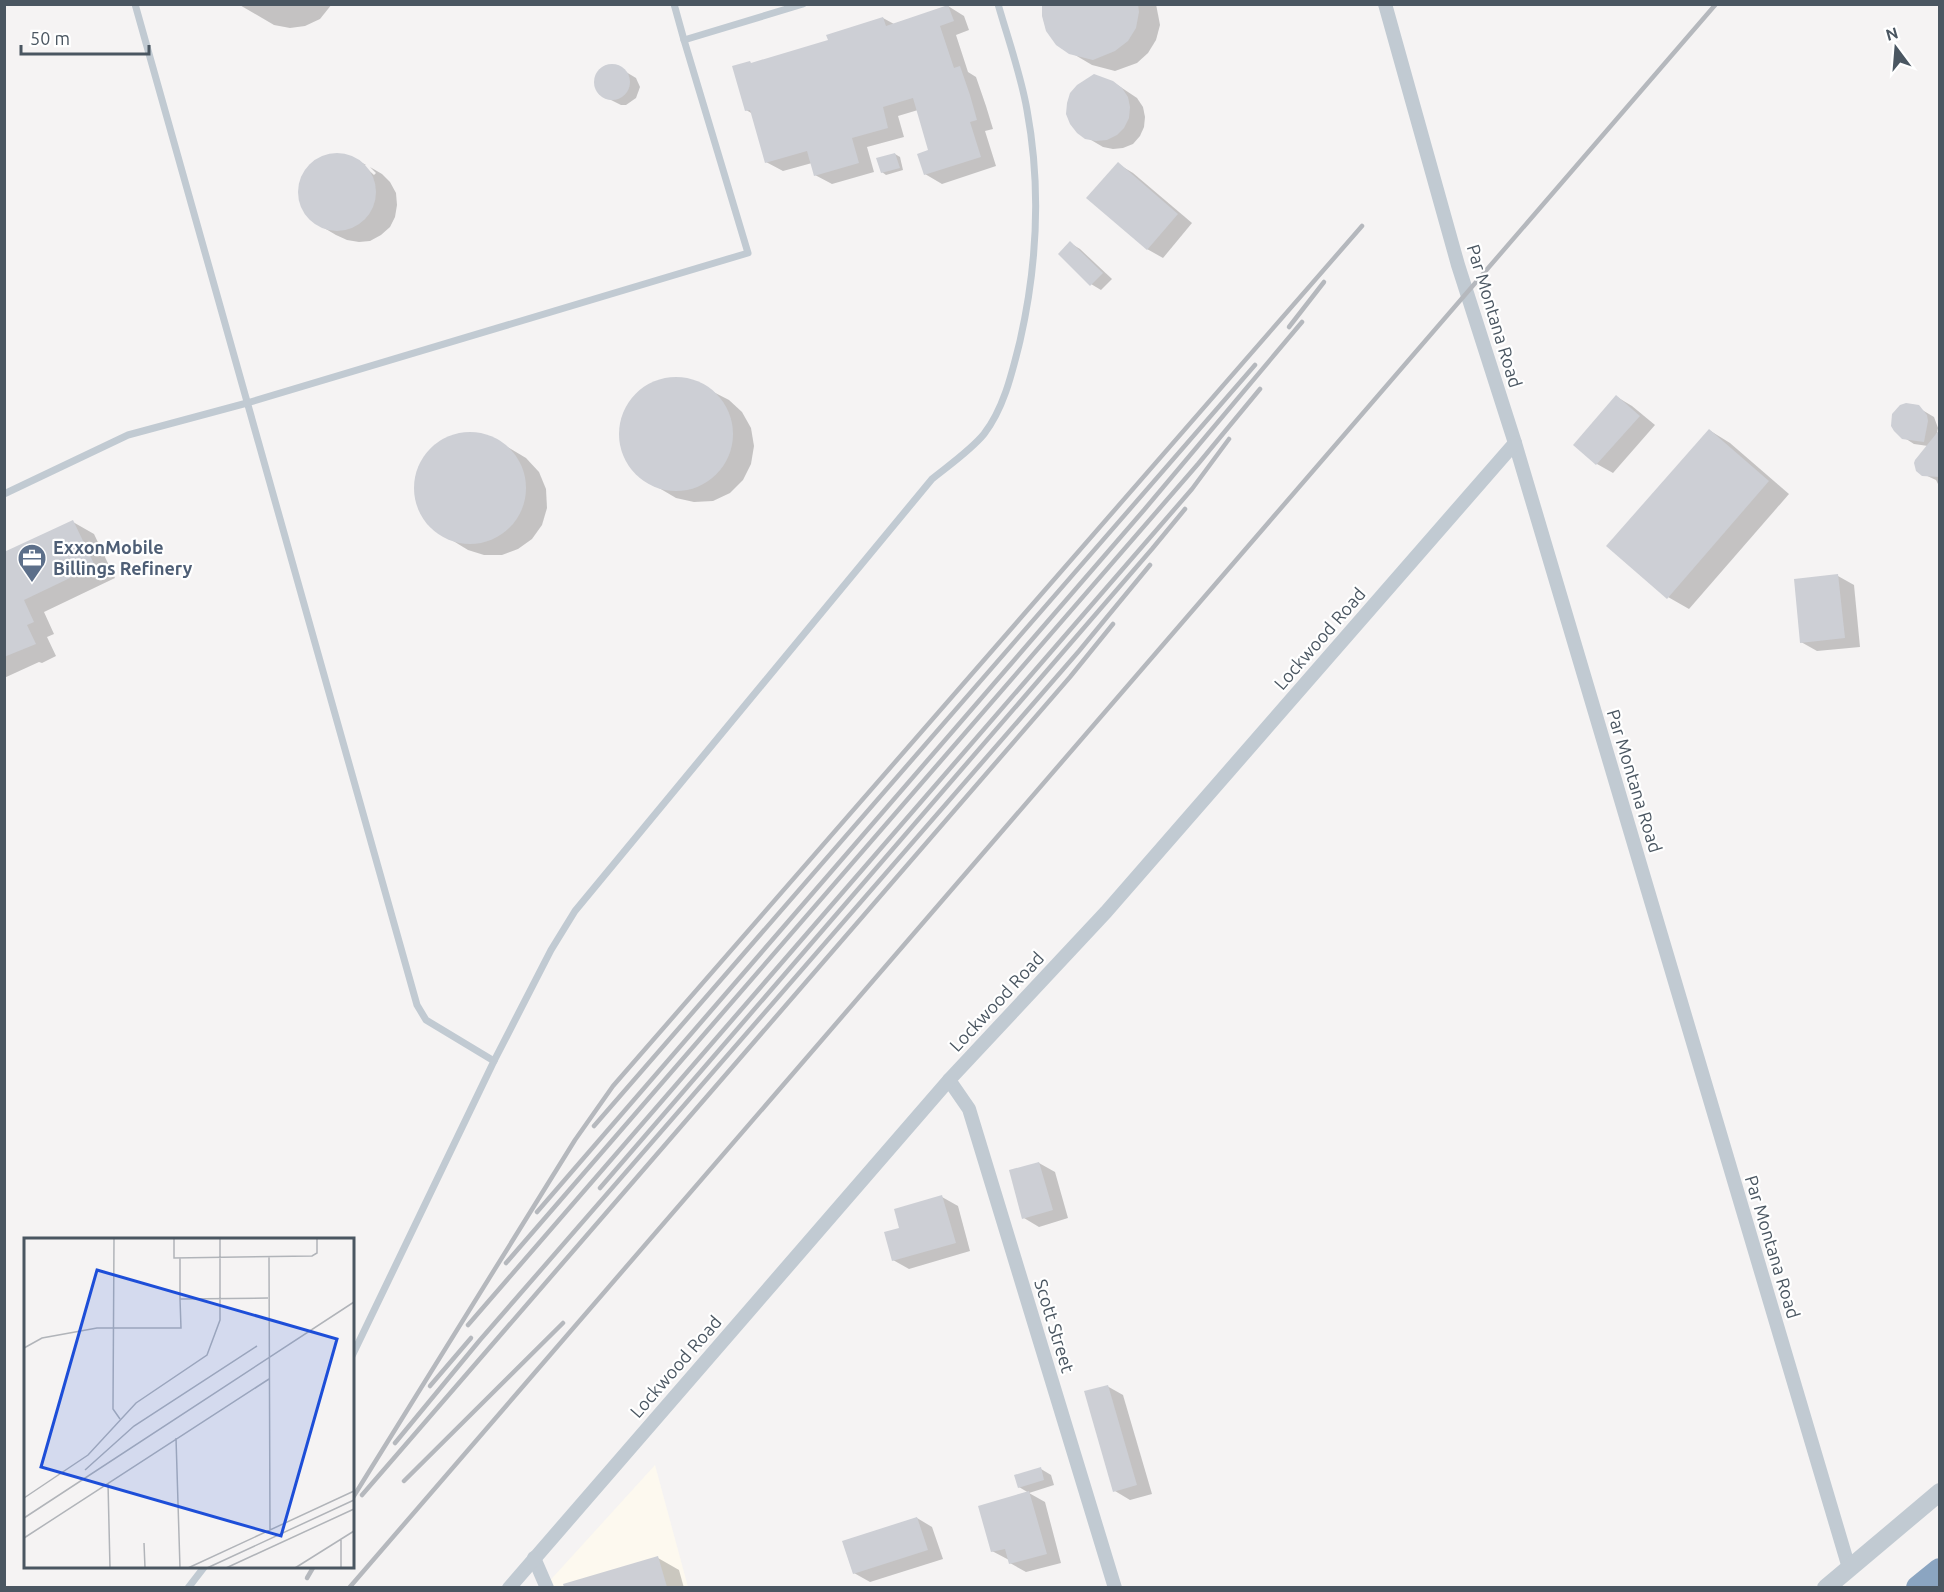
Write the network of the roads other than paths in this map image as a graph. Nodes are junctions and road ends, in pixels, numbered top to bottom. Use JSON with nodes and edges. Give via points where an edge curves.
{"nodes":[{"id":1,"x":135,"y":4,"type":"edge"},
{"id":2,"x":674,"y":4,"type":"edge"},
{"id":3,"x":803,"y":4,"type":"edge"},
{"id":4,"x":998,"y":4,"type":"edge"},
{"id":5,"x":1385,"y":4,"type":"edge"},
{"id":6,"x":684,"y":40,"type":"junction"},
{"id":7,"x":247,"y":403,"type":"junction"},
{"id":8,"x":1515,"y":443,"type":"junction"},
{"id":9,"x":4,"y":494,"type":"edge"},
{"id":10,"x":494,"y":1061,"type":"junction"},
{"id":11,"x":949,"y":1080,"type":"junction"},
{"id":12,"x":354,"y":1352,"type":"edge"},
{"id":13,"x":1940,"y":1492,"type":"edge"},
{"id":14,"x":534,"y":1558,"type":"junction"},
{"id":15,"x":203,"y":1568,"type":"edge"},
{"id":16,"x":1849,"y":1568,"type":"junction"},
{"id":17,"x":1940,"y":1571,"type":"edge"},
{"id":18,"x":188,"y":1587,"type":"edge"},
{"id":19,"x":508,"y":1587,"type":"edge"},
{"id":20,"x":547,"y":1587,"type":"edge"},
{"id":21,"x":1115,"y":1587,"type":"edge"},
{"id":22,"x":1826,"y":1587,"type":"edge"},
{"id":23,"x":1919,"y":1587,"type":"edge"}],
"edges":[{"from":1,"to":7,"type":"lane"},
{"from":2,"to":6,"type":"lane"},
{"from":3,"to":6,"type":"lane"},
{"from":4,"to":10,"type":"lane","via":[[1027,108],[1036,190],[1028,306],[1002,403],[983,435],[932,479],[575,911]]},
{"from":5,"to":8,"type":"street","name":"Par Montana Road","via":[[1458,265]]},
{"from":6,"to":7,"type":"lane","via":[[748,253]]},
{"from":7,"to":9,"type":"lane","via":[[128,435]]},
{"from":7,"to":10,"type":"lane","via":[[417,1005],[426,1020]]},
{"from":8,"to":11,"type":"street","name":"Lockwood Road","via":[[1106,912]]},
{"from":8,"to":16,"type":"street","name":"Par Montana Road"},
{"from":10,"to":12,"type":"lane"},
{"from":11,"to":14,"type":"street","name":"Lockwood Road"},
{"from":11,"to":21,"type":"street","name":"Scott Street","via":[[969,1109]]},
{"from":13,"to":16,"type":"street"},
{"from":14,"to":19,"type":"street","name":"Lockwood Road"},
{"from":14,"to":20,"type":"street"},
{"from":15,"to":18,"type":"lane"},
{"from":16,"to":22,"type":"street"},
{"from":17,"to":23,"type":"highway"}]}
